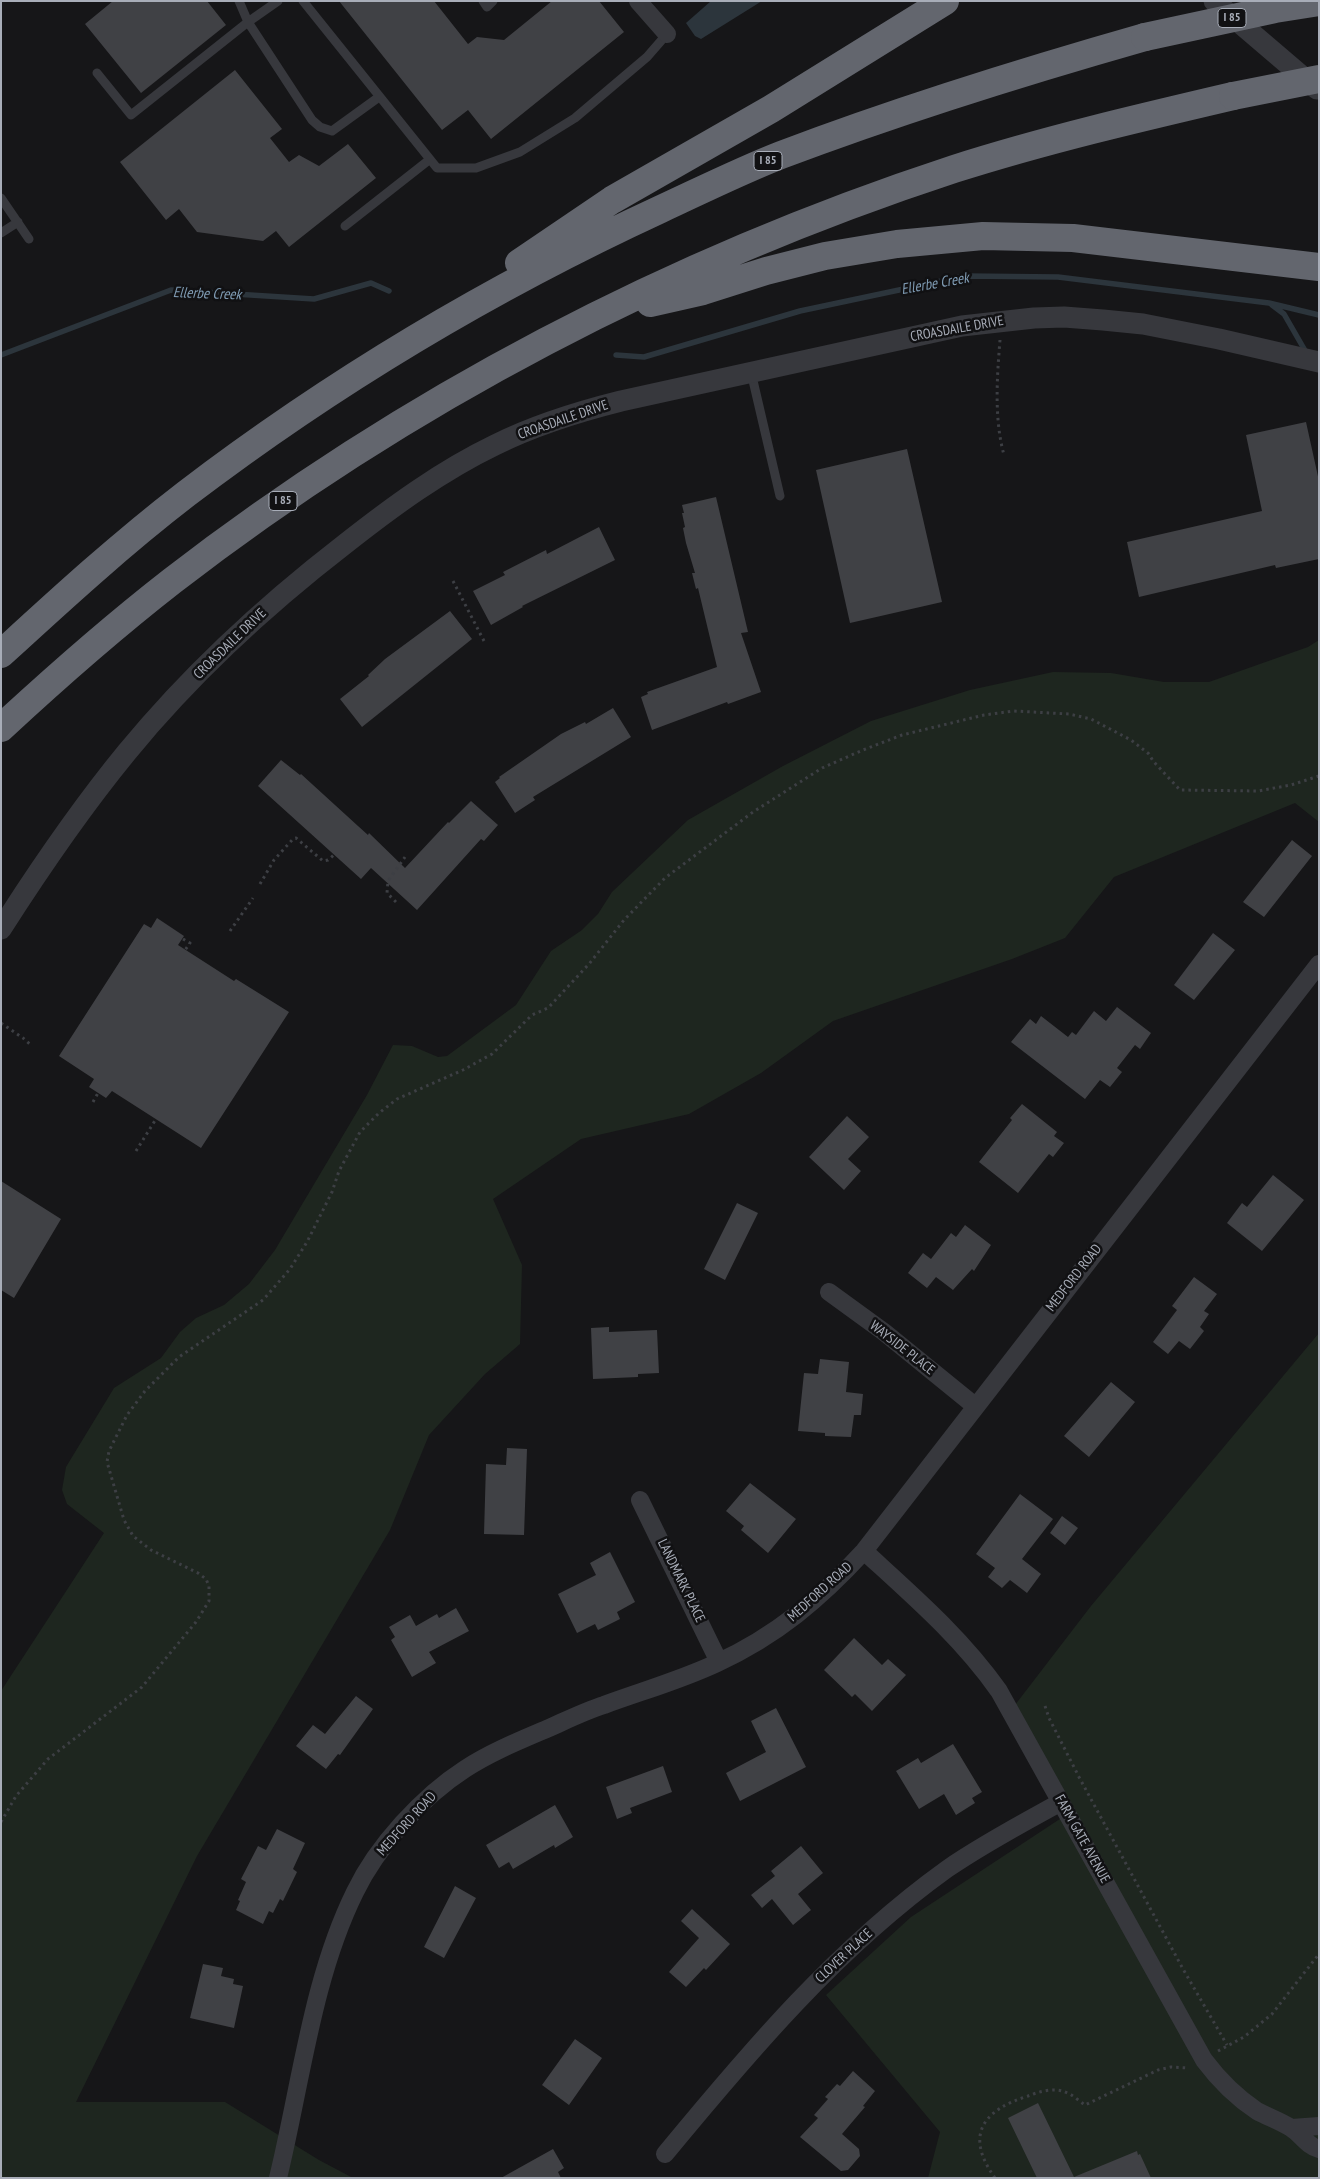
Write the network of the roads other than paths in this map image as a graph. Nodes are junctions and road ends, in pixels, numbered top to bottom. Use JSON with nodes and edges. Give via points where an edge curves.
{"nodes":[{"id":1,"x":240,"y":1,"type":"edge"},
{"id":2,"x":278,"y":1,"type":"edge"},
{"id":3,"x":303,"y":1,"type":"edge"},
{"id":4,"x":483,"y":1,"type":"edge"},
{"id":5,"x":493,"y":1,"type":"edge"},
{"id":6,"x":638,"y":1,"type":"edge"},
{"id":7,"x":945,"y":1,"type":"edge"},
{"id":8,"x":1214,"y":1,"type":"edge"},
{"id":9,"x":1310,"y":1,"type":"edge"},
{"id":10,"x":1319,"y":2,"type":"edge"},
{"id":11,"x":1319,"y":9,"type":"edge"},
{"id":12,"x":248,"y":22,"type":"junction"},
{"id":13,"x":667,"y":34,"type":"joint"},
{"id":14,"x":97,"y":73,"type":"dead end"},
{"id":15,"x":1319,"y":79,"type":"edge"},
{"id":16,"x":1319,"y":91,"type":"edge"},
{"id":17,"x":379,"y":97,"type":"junction"},
{"id":18,"x":430,"y":160,"type":"junction"},
{"id":19,"x":1,"y":198,"type":"edge"},
{"id":20,"x":18,"y":222,"type":"junction"},
{"id":21,"x":345,"y":226,"type":"dead end"},
{"id":22,"x":1,"y":233,"type":"edge"},
{"id":23,"x":29,"y":239,"type":"dead end"},
{"id":24,"x":1319,"y":267,"type":"edge"},
{"id":25,"x":594,"y":316,"type":"junction"},
{"id":26,"x":413,"y":340,"type":"junction"},
{"id":27,"x":1319,"y":362,"type":"edge"},
{"id":28,"x":751,"y":372,"type":"junction"},
{"id":29,"x":780,"y":496,"type":"dead end"},
{"id":30,"x":1,"y":654,"type":"edge"},
{"id":31,"x":1,"y":728,"type":"edge"},
{"id":32,"x":1,"y":929,"type":"edge"},
{"id":33,"x":1319,"y":964,"type":"edge"},
{"id":34,"x":829,"y":1292,"type":"dead end"},
{"id":35,"x":975,"y":1406,"type":"junction"},
{"id":36,"x":640,"y":1500,"type":"dead end"},
{"id":37,"x":864,"y":1551,"type":"junction"},
{"id":38,"x":719,"y":1662,"type":"junction"},
{"id":39,"x":1061,"y":1802,"type":"junction"},
{"id":40,"x":1319,"y":2126,"type":"edge"},
{"id":41,"x":1292,"y":2128,"type":"junction"},
{"id":42,"x":1319,"y":2149,"type":"edge"},
{"id":43,"x":665,"y":2154,"type":"dead end"},
{"id":44,"x":278,"y":2178,"type":"edge"}],
"edges":[{"from":1,"to":12,"type":"lane"},
{"from":2,"to":12,"type":"lane"},
{"from":3,"to":17,"type":"lane"},
{"from":4,"to":5,"type":"lane","via":[[487,6]]},
{"from":6,"to":13,"type":"street"},
{"from":7,"to":26,"type":"highway","via":[[771,109],[612,200]]},
{"from":8,"to":16,"type":"street"},
{"from":9,"to":11,"type":"street"},
{"from":10,"to":26,"type":"highway","number":"I 85","bridge":true,"via":[[1145,37],[933,101],[779,156],[604,235]]},
{"from":12,"to":14,"type":"lane","via":[[131,114]]},
{"from":12,"to":17,"type":"lane","via":[[312,120],[320,127],[332,131]]},
{"from":13,"to":18,"type":"lane","via":[[647,57],[575,118],[520,152],[476,168],[438,168]]},
{"from":15,"to":25,"type":"highway","number":"I 85","bridge":true,"via":[[1129,120],[951,170],[800,224]]},
{"from":17,"to":18,"type":"lane"},
{"from":18,"to":21,"type":"lane"},
{"from":19,"to":20,"type":"lane"},
{"from":20,"to":22,"type":"lane"},
{"from":20,"to":23,"type":"lane"},
{"from":24,"to":25,"type":"highway","via":[[1073,238],[983,236],[897,244],[825,256],[703,291]]},
{"from":25,"to":31,"type":"highway","number":"I 85","via":[[401,423],[241,529],[107,635]]},
{"from":26,"to":30,"type":"highway","number":"I 85","via":[[340,385],[184,496],[77,584]]},
{"from":27,"to":28,"type":"street","name":"CROASDAILE DRIVE","via":[[1143,324],[1064,317],[962,326]]},
{"from":28,"to":29,"type":"lane"},
{"from":28,"to":32,"type":"street","name":"CROASDAILE DRIVE","via":[[582,410],[524,431],[494,445],[403,500],[262,612],[156,719],[93,794]]},
{"from":33,"to":35,"type":"street","name":"MEDFORD ROAD"},
{"from":34,"to":35,"type":"street","name":"WAYSIDE PLACE"},
{"from":35,"to":37,"type":"street","name":"MEDFORD ROAD"},
{"from":36,"to":38,"type":"street","name":"LANDMARK PLACE"},
{"from":37,"to":38,"type":"street","name":"MEDFORD ROAD","via":[[808,1607],[776,1630]]},
{"from":37,"to":39,"type":"street","name":"FARM GATE AVENUE","via":[[951,1632],[980,1664],[1013,1715]]},
{"from":38,"to":44,"type":"street","name":"MEDFORD ROAD","via":[[602,1706],[465,1768],[407,1819],[369,1867],[336,1934],[322,1978]]},
{"from":39,"to":41,"type":"street","name":"FARM GATE AVENUE","via":[[1204,2060],[1241,2099]]},
{"from":39,"to":43,"type":"street","name":"CLOVER PLACE","via":[[948,1869],[833,1964],[780,2020]]},
{"from":40,"to":41,"type":"street"},
{"from":41,"to":42,"type":"street","name":"FARM GATE AVENUE"}]}
